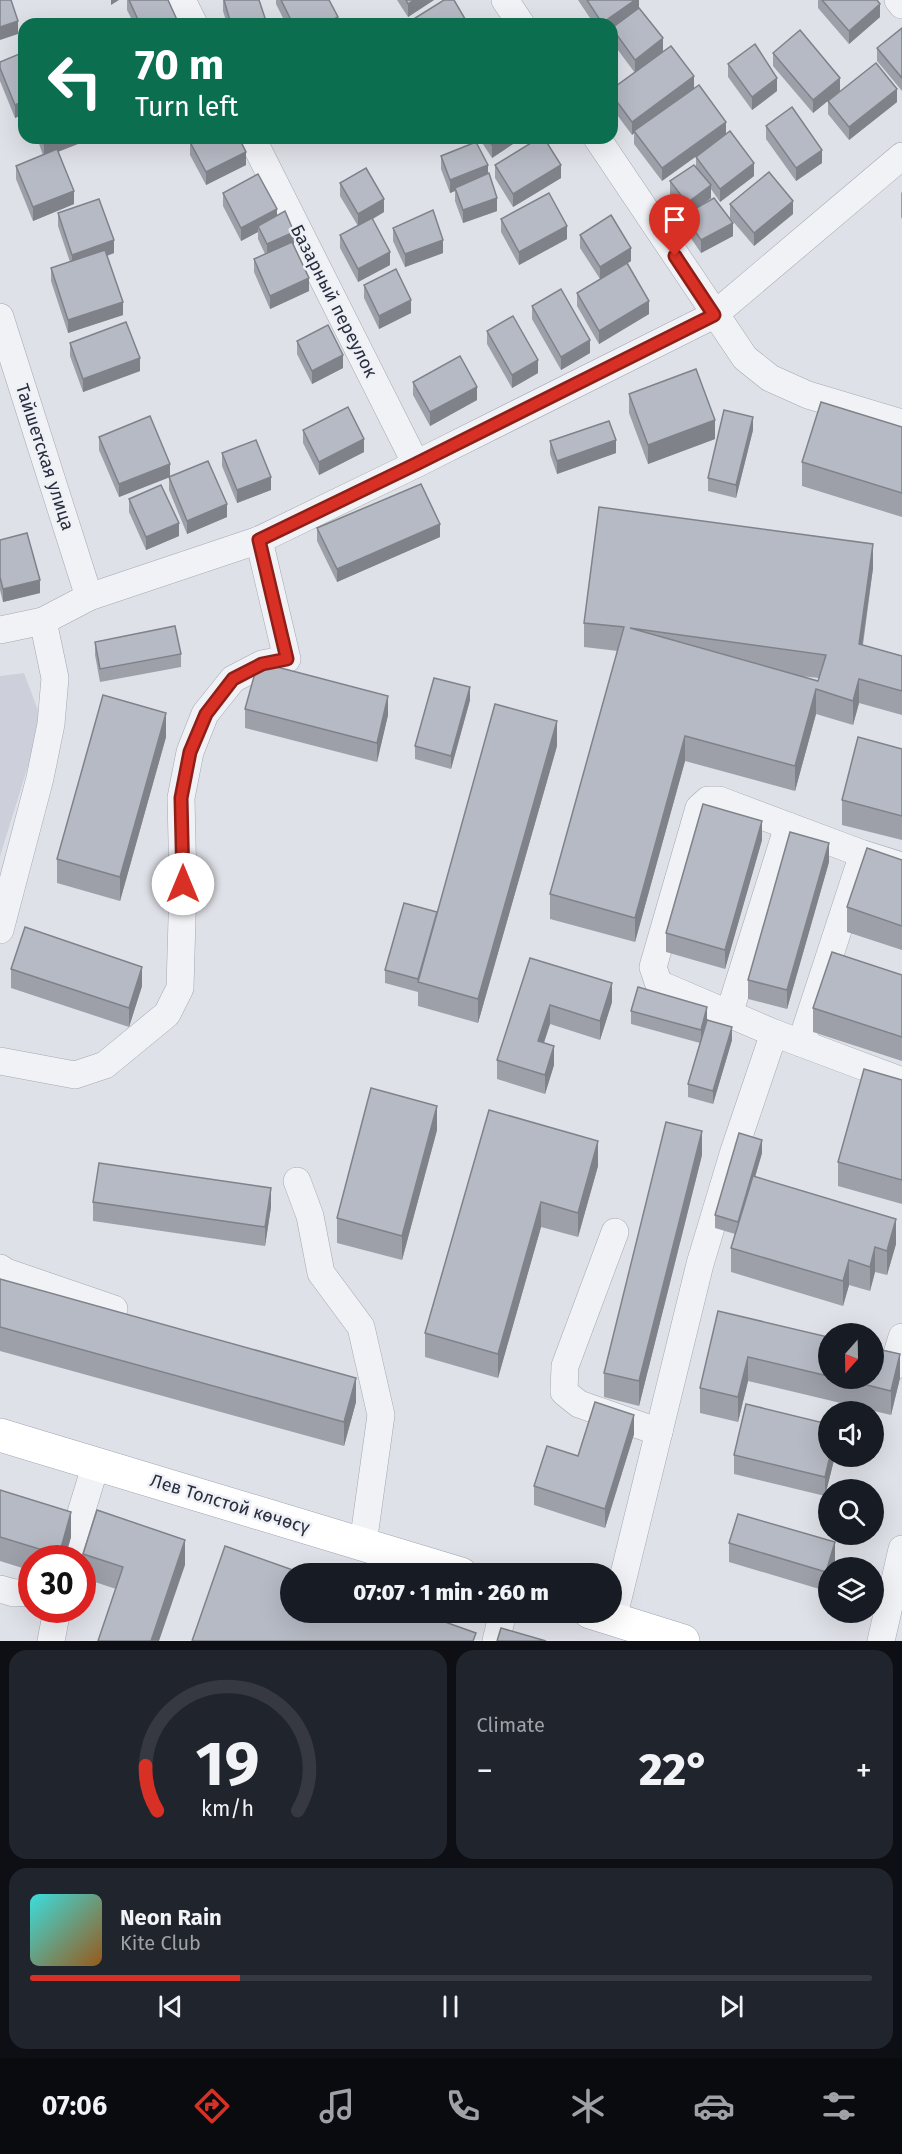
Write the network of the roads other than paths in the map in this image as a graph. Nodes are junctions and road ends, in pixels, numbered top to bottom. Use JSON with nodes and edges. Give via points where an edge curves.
{"nodes":[{"id":1,"x":182,"y":0,"type":"edge"},
{"id":2,"x":505,"y":0,"type":"edge"},
{"id":3,"x":898,"y":0,"type":"edge"},
{"id":4,"x":902,"y":5,"type":"edge"},
{"id":5,"x":191,"y":18,"type":"edge"},
{"id":6,"x":517,"y":18,"type":"edge"},
{"id":7,"x":255,"y":144,"type":"edge"},
{"id":8,"x":601,"y":144,"type":"edge"},
{"id":9,"x":902,"y":156,"type":"edge"},
{"id":10,"x":714,"y":315,"type":"junction"},
{"id":11,"x":0,"y":317,"type":"edge"},
{"id":12,"x":902,"y":423,"type":"edge"},
{"id":13,"x":416,"y":464,"type":"junction"},
{"id":14,"x":259,"y":540,"type":"junction"},
{"id":15,"x":89,"y":597,"type":"junction"},
{"id":16,"x":44,"y":621,"type":"junction"},
{"id":17,"x":0,"y":630,"type":"edge"},
{"id":18,"x":788,"y":826,"type":"junction"},
{"id":19,"x":863,"y":854,"type":"junction"},
{"id":20,"x":902,"y":866,"type":"edge"},
{"id":21,"x":0,"y":930,"type":"edge"},
{"id":22,"x":729,"y":1014,"type":"junction"},
{"id":23,"x":774,"y":1033,"type":"junction"},
{"id":24,"x":801,"y":1043,"type":"junction"},
{"id":25,"x":0,"y":1061,"type":"edge"},
{"id":26,"x":902,"y":1081,"type":"edge"},
{"id":27,"x":297,"y":1181,"type":"dead end"},
{"id":28,"x":615,"y":1232,"type":"dead end"},
{"id":29,"x":0,"y":1268,"type":"edge"},
{"id":30,"x":114,"y":1309,"type":"edge"},
{"id":31,"x":902,"y":1337,"type":"edge"},
{"id":32,"x":893,"y":1367,"type":"edge"},
{"id":33,"x":659,"y":1432,"type":"junction"},
{"id":34,"x":0,"y":1435,"type":"edge"},
{"id":35,"x":96,"y":1464,"type":"junction"},
{"id":36,"x":363,"y":1544,"type":"junction"},
{"id":37,"x":71,"y":1545,"type":"edge"},
{"id":38,"x":902,"y":1549,"type":"edge"},
{"id":39,"x":425,"y":1563,"type":"edge"},
{"id":40,"x":618,"y":1563,"type":"edge"},
{"id":41,"x":0,"y":1589,"type":"edge"},
{"id":42,"x":18,"y":1593,"type":"edge"},
{"id":43,"x":54,"y":1623,"type":"edge"},
{"id":44,"x":500,"y":1623,"type":"edge"},
{"id":45,"x":622,"y":1623,"type":"edge"},
{"id":46,"x":668,"y":1639,"type":"edge"},
{"id":47,"x":51,"y":1641,"type":"edge"},
{"id":48,"x":496,"y":1641,"type":"edge"},
{"id":49,"x":881,"y":1641,"type":"edge"}],
"edges":[{"from":1,"to":5,"type":"street"},
{"from":2,"to":6,"type":"street"},
{"from":3,"to":4,"type":"street"},
{"from":7,"to":13,"type":"street","name":"Базарный переулок"},
{"from":8,"to":10,"type":"street"},
{"from":9,"to":10,"type":"street"},
{"from":10,"to":12,"type":"street","via":[[744,358],[770,378],[808,395]]},
{"from":10,"to":13,"type":"street"},
{"from":11,"to":15,"type":"street","name":"Тайшетская улица"},
{"from":13,"to":14,"type":"street"},
{"from":14,"to":15,"type":"street"},
{"from":14,"to":25,"type":"street","via":[[287,659],[262,664],[233,679],[206,714],[190,752],[181,798],[180,988],[167,1014],[105,1065],[75,1075]]},
{"from":15,"to":16,"type":"street"},
{"from":16,"to":17,"type":"street"},
{"from":16,"to":21,"type":"street","via":[[56,678],[51,724]]},
{"from":18,"to":19,"type":"street"},
{"from":18,"to":22,"type":"street"},
{"from":18,"to":22,"type":"street","via":[[719,800],[708,800],[699,808],[654,960],[654,974],[664,986]]},
{"from":19,"to":20,"type":"street"},
{"from":19,"to":24,"type":"street"},
{"from":22,"to":23,"type":"street"},
{"from":23,"to":24,"type":"street"},
{"from":23,"to":33,"type":"street","via":[[700,1264]]},
{"from":24,"to":26,"type":"street"},
{"from":27,"to":36,"type":"street","via":[[310,1216],[321,1273],[361,1327],[381,1416]]},
{"from":28,"to":33,"type":"street","via":[[565,1366],[564,1392],[579,1404]]},
{"from":29,"to":30,"type":"street"},
{"from":31,"to":32,"type":"street"},
{"from":33,"to":40,"type":"street"},
{"from":34,"to":35,"type":"main road","name":"Лев Толстой көчөсү"},
{"from":35,"to":36,"type":"main road","name":"Лев Толстой көчөсү"},
{"from":35,"to":37,"type":"street"},
{"from":36,"to":39,"type":"main road","name":"Лев Толстой көчөсү"},
{"from":38,"to":49,"type":"street"},
{"from":41,"to":42,"type":"street"},
{"from":43,"to":47,"type":"street"},
{"from":44,"to":48,"type":"street"},
{"from":45,"to":46,"type":"main road"}]}
